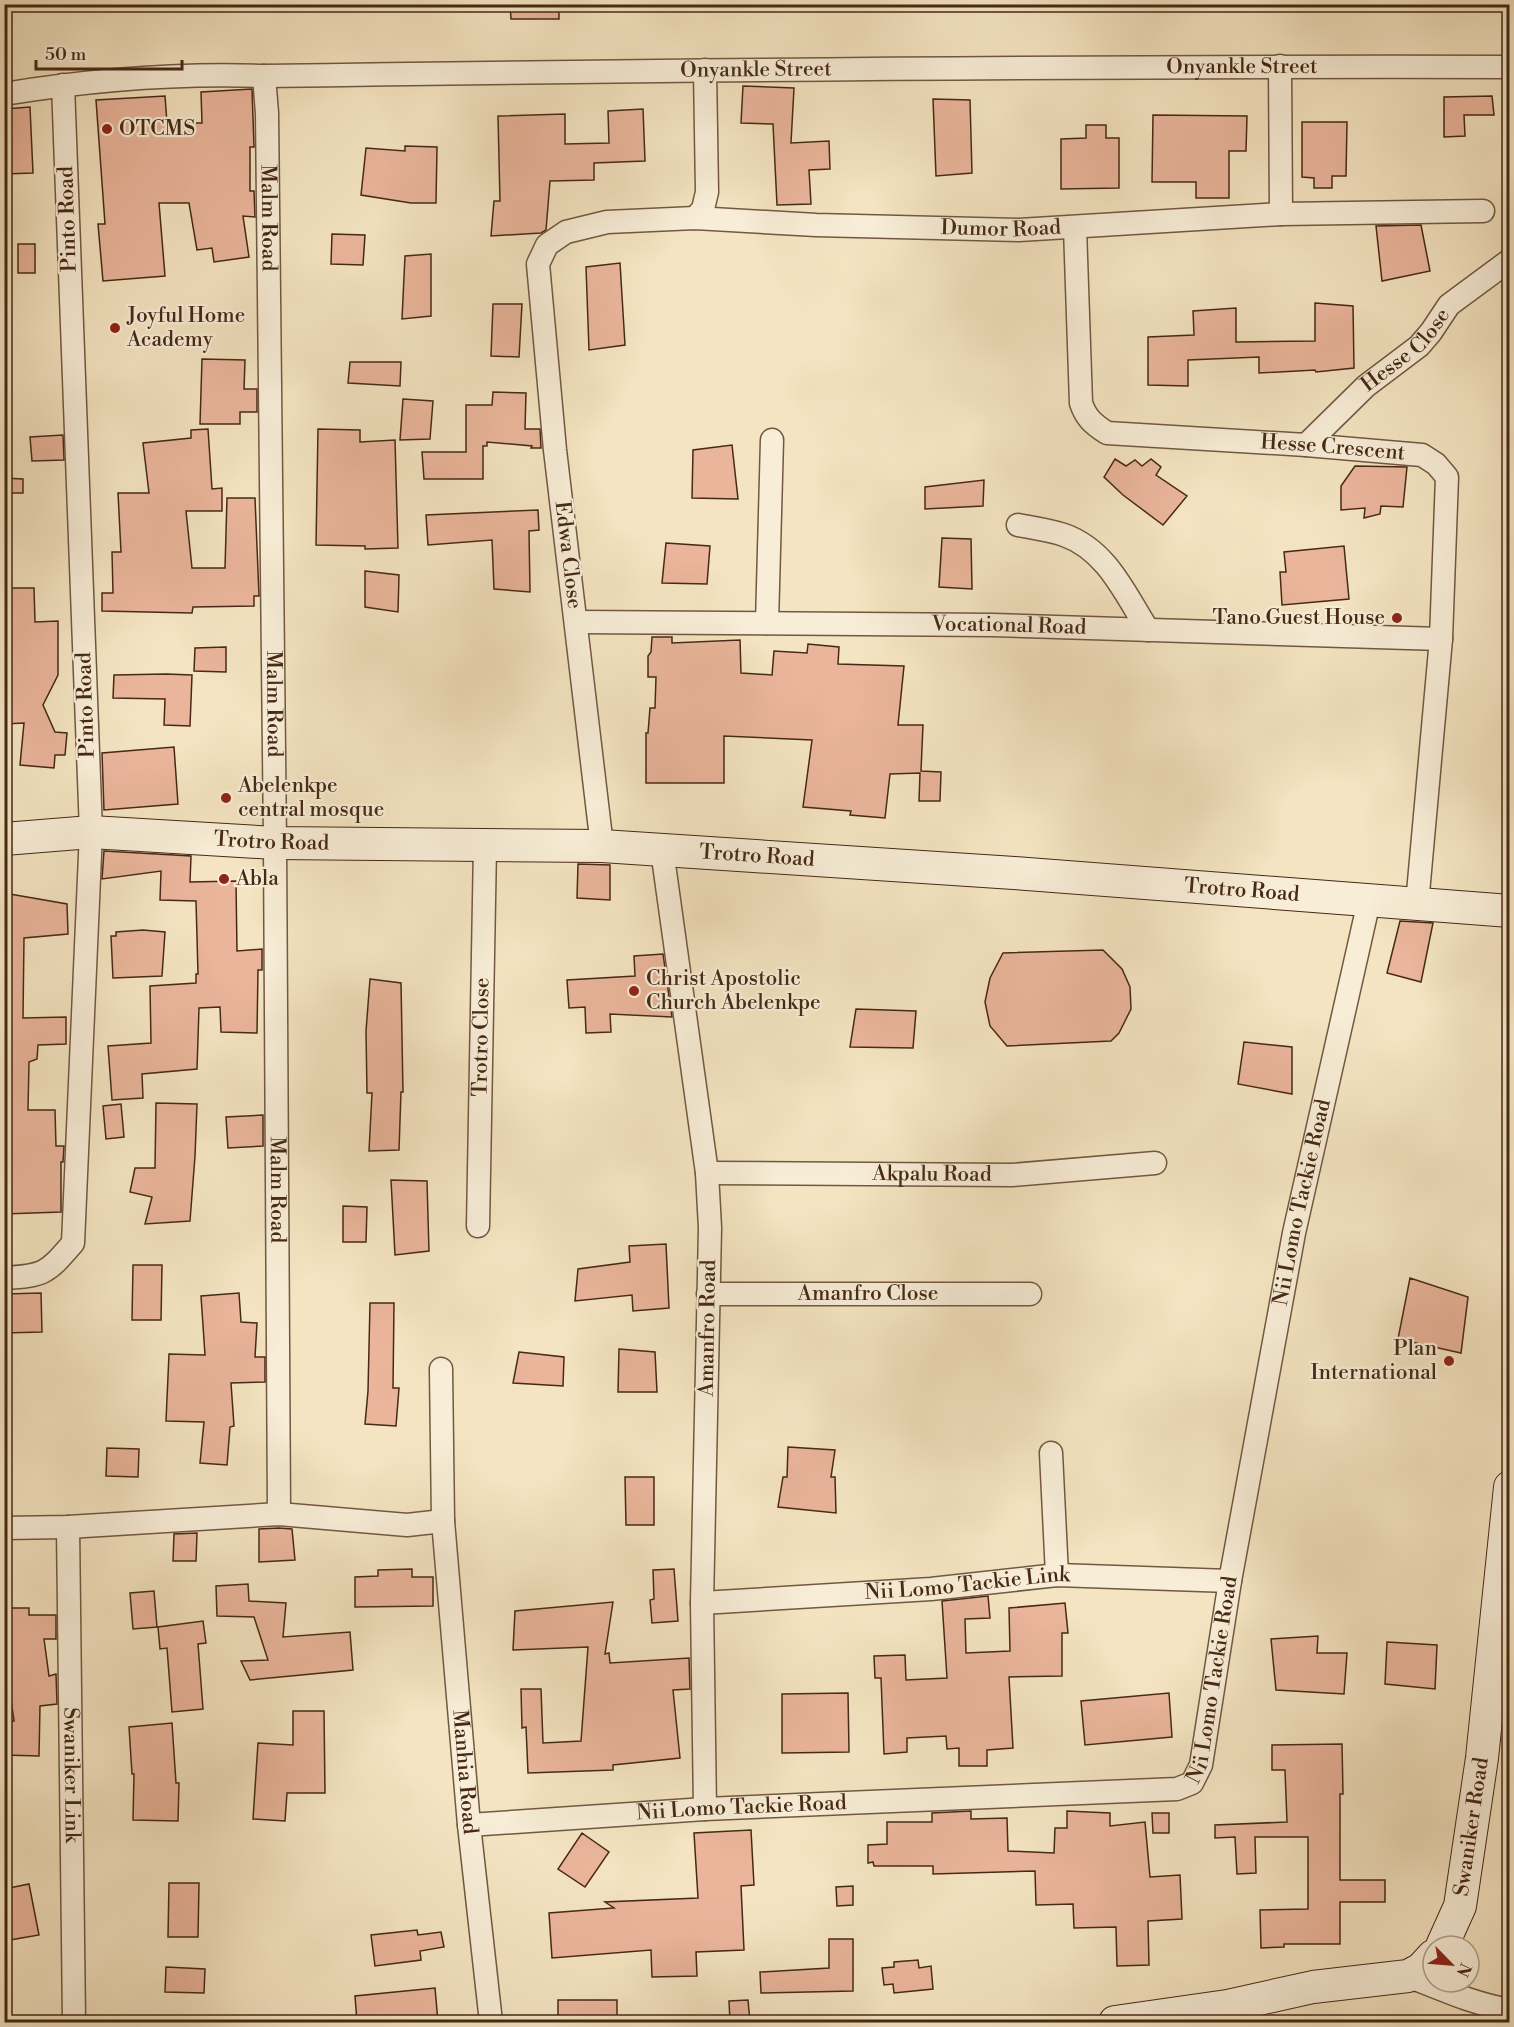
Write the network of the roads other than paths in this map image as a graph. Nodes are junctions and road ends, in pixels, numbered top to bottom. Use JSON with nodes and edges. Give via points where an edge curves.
{"nodes":[{"id":1,"x":1280,"y":66,"type":"junction"},
{"id":2,"x":1509,"y":68,"type":"edge"},
{"id":3,"x":705,"y":70,"type":"junction"},
{"id":4,"x":264,"y":76,"type":"junction"},
{"id":5,"x":63,"y":84,"type":"junction"},
{"id":6,"x":4,"y":94,"type":"edge"},
{"id":7,"x":1482,"y":211,"type":"dead end"},
{"id":8,"x":1281,"y":214,"type":"junction"},
{"id":9,"x":695,"y":218,"type":"junction"},
{"id":10,"x":1074,"y":228,"type":"junction"},
{"id":11,"x":1509,"y":260,"type":"edge"},
{"id":12,"x":538,"y":264,"type":"joint"},
{"id":13,"x":772,"y":440,"type":"dead end"},
{"id":14,"x":1306,"y":445,"type":"junction"},
{"id":15,"x":1018,"y":525,"type":"dead end"},
{"id":16,"x":577,"y":622,"type":"junction"},
{"id":17,"x":768,"y":623,"type":"junction"},
{"id":18,"x":1148,"y":630,"type":"junction"},
{"id":19,"x":1441,"y":639,"type":"junction"},
{"id":20,"x":91,"y":832,"type":"junction"},
{"id":21,"x":4,"y":839,"type":"edge"},
{"id":22,"x":275,"y":843,"type":"junction"},
{"id":23,"x":486,"y":846,"type":"junction"},
{"id":24,"x":602,"y":846,"type":"junction"},
{"id":25,"x":663,"y":850,"type":"junction"},
{"id":26,"x":1369,"y":901,"type":"junction"},
{"id":27,"x":1417,"y":904,"type":"junction"},
{"id":28,"x":1509,"y":911,"type":"edge"},
{"id":29,"x":1155,"y":1162,"type":"dead end"},
{"id":30,"x":707,"y":1173,"type":"junction"},
{"id":31,"x":478,"y":1226,"type":"dead end"},
{"id":32,"x":4,"y":1278,"type":"edge"},
{"id":33,"x":708,"y":1294,"type":"junction"},
{"id":34,"x":1030,"y":1294,"type":"dead end"},
{"id":35,"x":441,"y":1369,"type":"dead end"},
{"id":36,"x":1051,"y":1453,"type":"dead end"},
{"id":37,"x":1509,"y":1487,"type":"edge"},
{"id":38,"x":279,"y":1514,"type":"junction"},
{"id":39,"x":443,"y":1521,"type":"junction"},
{"id":40,"x":68,"y":1527,"type":"junction"},
{"id":41,"x":4,"y":1528,"type":"edge"},
{"id":42,"x":1057,"y":1575,"type":"junction"},
{"id":43,"x":1230,"y":1581,"type":"junction"},
{"id":44,"x":702,"y":1604,"type":"junction"},
{"id":45,"x":705,"y":1809,"type":"junction"},
{"id":46,"x":469,"y":1825,"type":"junction"},
{"id":47,"x":1447,"y":1934,"type":"edge"},
{"id":48,"x":1421,"y":1970,"type":"edge"},
{"id":49,"x":1408,"y":1976,"type":"junction"},
{"id":50,"x":1509,"y":2010,"type":"edge"},
{"id":51,"x":1153,"y":2019,"type":"edge"},
{"id":52,"x":74,"y":2022,"type":"edge"},
{"id":53,"x":491,"y":2022,"type":"edge"},
{"id":54,"x":1115,"y":2022,"type":"edge"}],
"edges":[{"from":1,"to":2,"type":"street","name":"Onyankle Street"},
{"from":1,"to":3,"type":"street","name":"Onyankle Street"},
{"from":1,"to":8,"type":"street"},
{"from":3,"to":4,"type":"street","name":"Onyankle Street"},
{"from":3,"to":9,"type":"street","via":[[707,192],[703,209]]},
{"from":4,"to":5,"type":"street","name":"Onyankle Street","via":[[216,74]]},
{"from":4,"to":22,"type":"street","name":"Malm Road"},
{"from":5,"to":6,"type":"street","name":"Onyankle Street"},
{"from":5,"to":20,"type":"street","name":"Pinto Road"},
{"from":7,"to":8,"type":"street","name":"Dumor Road"},
{"from":8,"to":10,"type":"street","name":"Dumor Road"},
{"from":9,"to":10,"type":"street","name":"Dumor Road","via":[[840,226]]},
{"from":9,"to":12,"type":"street","name":"Dumor Road","via":[[607,222],[566,232],[547,245]]},
{"from":10,"to":14,"type":"street","name":"Hesse Crescent","via":[[1081,402],[1085,416],[1093,424],[1107,433]]},
{"from":11,"to":14,"type":"street","name":"Hesse Close","via":[[1449,305],[1419,346],[1366,386]]},
{"from":12,"to":16,"type":"street","name":"Edwa Close","via":[[555,450]]},
{"from":13,"to":17,"type":"street"},
{"from":14,"to":19,"type":"street","name":"Hesse Crescent","via":[[1422,455],[1444,472],[1447,486]]},
{"from":15,"to":18,"type":"street","via":[[1064,536],[1091,549],[1105,562]]},
{"from":16,"to":17,"type":"street","name":"Vocational Road"},
{"from":16,"to":24,"type":"street","name":"Edwa Close"},
{"from":17,"to":18,"type":"street","name":"Vocational Road"},
{"from":18,"to":19,"type":"street","name":"Vocational Road"},
{"from":19,"to":27,"type":"street","name":"Hesse Crescent"},
{"from":20,"to":21,"type":"street","name":"Trotro Road"},
{"from":20,"to":22,"type":"street","name":"Trotro Road"},
{"from":20,"to":32,"type":"street","name":"Pinto Road","via":[[73,1243],[50,1269],[30,1277]]},
{"from":22,"to":23,"type":"street","name":"Trotro Road"},
{"from":22,"to":38,"type":"street","name":"Malm Road"},
{"from":23,"to":24,"type":"street","name":"Trotro Road"},
{"from":23,"to":31,"type":"street","name":"Trotro Close"},
{"from":24,"to":25,"type":"street","name":"Trotro Road"},
{"from":25,"to":26,"type":"street","name":"Trotro Road"},
{"from":25,"to":30,"type":"street","name":"Amanfro Road"},
{"from":26,"to":27,"type":"street","name":"Trotro Road"},
{"from":26,"to":43,"type":"street","name":"Nii Lomo Tackie Road","via":[[1294,1233]]},
{"from":27,"to":28,"type":"street","name":"Trotro Road"},
{"from":29,"to":30,"type":"street","name":"Akpalu Road","via":[[1012,1175]]},
{"from":30,"to":33,"type":"street","name":"Amanfro Road"},
{"from":33,"to":34,"type":"street","name":"Amanfro Close"},
{"from":33,"to":44,"type":"street","name":"Amanfro Road"},
{"from":35,"to":39,"type":"street","name":"Manhia Road"},
{"from":36,"to":42,"type":"street"},
{"from":37,"to":47,"type":"street","name":"Swaniker Road","via":[[1482,1758],[1460,1906]]},
{"from":38,"to":39,"type":"street","via":[[407,1525]]},
{"from":38,"to":40,"type":"street"},
{"from":39,"to":46,"type":"street","name":"Manhia Road"},
{"from":40,"to":41,"type":"street"},
{"from":40,"to":52,"type":"street","name":"Swaniker Link"},
{"from":42,"to":43,"type":"street","name":"Nii Lomo Tackie Link"},
{"from":42,"to":44,"type":"street","name":"Nii Lomo Tackie Link","via":[[931,1589]]},
{"from":43,"to":45,"type":"street","name":"Nii Lomo Tackie Road","via":[[1201,1765],[1192,1783],[1177,1789]]},
{"from":44,"to":45,"type":"street","name":"Amanfro Road"},
{"from":45,"to":46,"type":"street","name":"Nii Lomo Tackie Road"},
{"from":46,"to":53,"type":"street","name":"Manhia Road"},
{"from":48,"to":49,"type":"street"},
{"from":49,"to":50,"type":"street"},
{"from":49,"to":51,"type":"street","via":[[1313,1988]]},
{"from":51,"to":54,"type":"street"}]}
